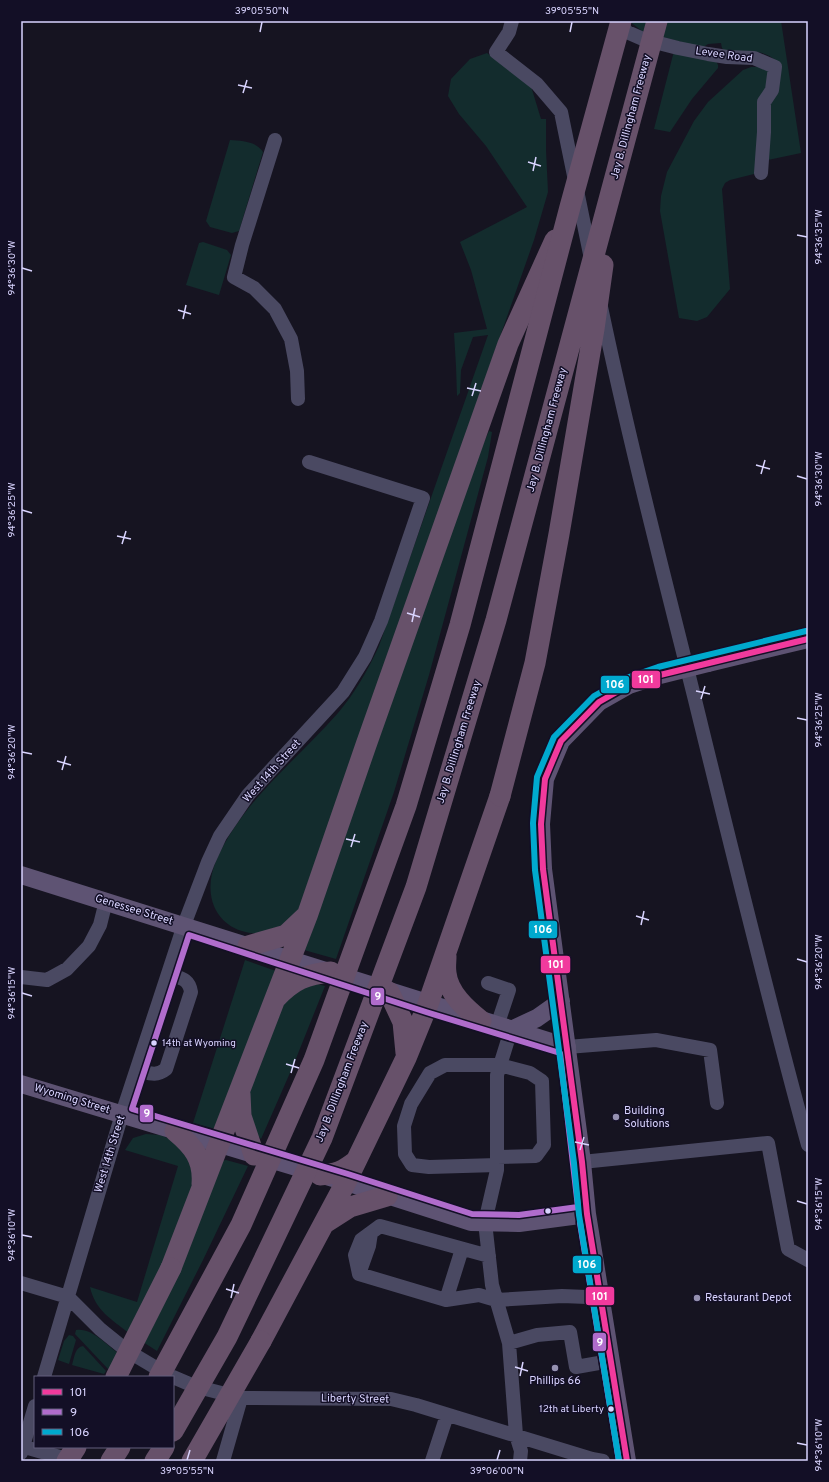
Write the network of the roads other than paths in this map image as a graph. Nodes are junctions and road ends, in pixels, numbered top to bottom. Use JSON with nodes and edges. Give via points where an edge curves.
{"nodes":[{"id":1,"x":512,"y":21,"type":"edge"},
{"id":2,"x":620,"y":21,"type":"edge"},
{"id":3,"x":658,"y":21,"type":"edge"},
{"id":4,"x":274,"y":140,"type":"dead end"},
{"id":5,"x":760,"y":173,"type":"dead end"},
{"id":6,"x":612,"y":187,"type":"junction"},
{"id":7,"x":570,"y":207,"type":"junction"},
{"id":8,"x":298,"y":399,"type":"dead end"},
{"id":9,"x":309,"y":462,"type":"dead end"},
{"id":10,"x":808,"y":639,"type":"edge"},
{"id":11,"x":21,"y":875,"type":"edge"},
{"id":12,"x":106,"y":901,"type":"junction"},
{"id":13,"x":307,"y":916,"type":"junction"},
{"id":14,"x":184,"y":925,"type":"junction"},
{"id":15,"x":248,"y":946,"type":"junction"},
{"id":16,"x":446,"y":952,"type":"junction"},
{"id":17,"x":289,"y":959,"type":"junction"},
{"id":18,"x":331,"y":972,"type":"junction"},
{"id":19,"x":168,"y":974,"type":"junction"},
{"id":20,"x":21,"y":977,"type":"edge"},
{"id":21,"x":488,"y":983,"type":"dead end"},
{"id":22,"x":389,"y":992,"type":"junction"},
{"id":23,"x":274,"y":1000,"type":"junction"},
{"id":24,"x":560,"y":1001,"type":"junction"},
{"id":25,"x":428,"y":1004,"type":"junction"},
{"id":26,"x":496,"y":1026,"type":"junction"},
{"id":27,"x":567,"y":1047,"type":"junction"},
{"id":28,"x":406,"y":1058,"type":"junction"},
{"id":29,"x":500,"y":1065,"type":"junction"},
{"id":30,"x":137,"y":1070,"type":"junction"},
{"id":31,"x":21,"y":1084,"type":"edge"},
{"id":32,"x":240,"y":1090,"type":"junction"},
{"id":33,"x":717,"y":1103,"type":"dead end"},
{"id":34,"x":122,"y":1114,"type":"junction"},
{"id":35,"x":175,"y":1131,"type":"junction"},
{"id":36,"x":219,"y":1144,"type":"junction"},
{"id":37,"x":808,"y":1145,"type":"edge"},
{"id":38,"x":254,"y":1155,"type":"junction"},
{"id":39,"x":356,"y":1161,"type":"junction"},
{"id":40,"x":497,"y":1161,"type":"junction"},
{"id":41,"x":582,"y":1162,"type":"junction"},
{"id":42,"x":320,"y":1175,"type":"junction"},
{"id":43,"x":346,"y":1182,"type":"junction"},
{"id":44,"x":202,"y":1188,"type":"junction"},
{"id":45,"x":387,"y":1196,"type":"junction"},
{"id":46,"x":587,"y":1214,"type":"junction"},
{"id":47,"x":485,"y":1222,"type":"junction"},
{"id":48,"x":323,"y":1225,"type":"junction"},
{"id":49,"x":462,"y":1249,"type":"junction"},
{"id":50,"x":489,"y":1256,"type":"junction"},
{"id":51,"x":808,"y":1260,"type":"edge"},
{"id":52,"x":21,"y":1283,"type":"edge"},
{"id":53,"x":600,"y":1294,"type":"junction"},
{"id":54,"x":68,"y":1297,"type":"junction"},
{"id":55,"x":446,"y":1300,"type":"junction"},
{"id":56,"x":496,"y":1300,"type":"junction"},
{"id":57,"x":509,"y":1343,"type":"junction"},
{"id":58,"x":610,"y":1360,"type":"junction"},
{"id":59,"x":44,"y":1376,"type":"edge"},
{"id":60,"x":117,"y":1376,"type":"edge"},
{"id":61,"x":160,"y":1376,"type":"edge"},
{"id":62,"x":171,"y":1376,"type":"edge"},
{"id":63,"x":174,"y":1377,"type":"edge"},
{"id":64,"x":241,"y":1398,"type":"junction"},
{"id":65,"x":34,"y":1409,"type":"edge"},
{"id":66,"x":447,"y":1415,"type":"junction"},
{"id":67,"x":174,"y":1429,"type":"edge"},
{"id":68,"x":516,"y":1435,"type":"junction"},
{"id":69,"x":75,"y":1448,"type":"edge"},
{"id":70,"x":119,"y":1448,"type":"edge"},
{"id":71,"x":163,"y":1448,"type":"edge"},
{"id":72,"x":22,"y":1449,"type":"edge"},
{"id":73,"x":596,"y":1460,"type":"edge"},
{"id":74,"x":67,"y":1461,"type":"edge"},
{"id":75,"x":74,"y":1461,"type":"edge"},
{"id":76,"x":111,"y":1461,"type":"edge"},
{"id":77,"x":156,"y":1461,"type":"edge"},
{"id":78,"x":192,"y":1461,"type":"edge"},
{"id":79,"x":223,"y":1461,"type":"edge"},
{"id":80,"x":432,"y":1461,"type":"edge"},
{"id":81,"x":520,"y":1461,"type":"edge"},
{"id":82,"x":627,"y":1461,"type":"edge"}],
"edges":[{"from":1,"to":37,"type":"street","via":[[509,32],[496,52],[537,84],[561,112],[618,385],[776,1030]]},
{"from":2,"to":5,"type":"street","name":"Levee Road","via":[[626,32],[643,39],[708,54],[754,58],[775,67],[772,90],[764,102]]},
{"from":2,"to":7,"type":"highway","bridge":true},
{"from":3,"to":6,"type":"highway","name":"Jay B. Dillingham Freeway","bridge":true},
{"from":4,"to":8,"type":"street","via":[[234,277],[254,288],[275,309],[291,339],[297,371]]},
{"from":6,"to":16,"type":"highway","bridge":true,"via":[[594,329],[535,663],[500,796]]},
{"from":6,"to":67,"type":"highway","name":"Jay B. Dillingham Freeway","bridge":true,"via":[[496,620],[416,887],[322,1138],[227,1337]]},
{"from":7,"to":13,"type":"highway","bridge":true,"via":[[508,344]]},
{"from":7,"to":61,"type":"highway","bridge":true,"via":[[460,625],[406,806],[314,1060],[241,1225]]},
{"from":9,"to":14,"type":"street","name":"West 14th Street","via":[[423,498],[381,621],[365,657],[343,692],[248,795],[220,836]]},
{"from":10,"to":24,"type":"main road","bridge":true,"via":[[629,685],[599,702],[561,741],[545,779],[541,824],[543,869]]},
{"from":11,"to":12,"type":"main road","name":"Genessee Street"},
{"from":12,"to":14,"type":"main road","name":"Genessee Street"},
{"from":12,"to":20,"type":"street","via":[[100,925],[89,946],[67,969],[47,980]]},
{"from":13,"to":15,"type":"highway","via":[[286,935]]},
{"from":13,"to":17,"type":"highway"},
{"from":14,"to":15,"type":"main road","name":"Genessee Street"},
{"from":14,"to":19,"type":"street","name":"West 14th Street"},
{"from":15,"to":17,"type":"main road","name":"Genessee Street"},
{"from":16,"to":25,"type":"highway"},
{"from":16,"to":26,"type":"highway","via":[[446,974],[453,992],[466,1009]]},
{"from":17,"to":18,"type":"main road","name":"Genessee Street"},
{"from":17,"to":23,"type":"highway"},
{"from":18,"to":22,"type":"main road","name":"Genessee Street"},
{"from":18,"to":23,"type":"highway","via":[[313,974],[296,980]]},
{"from":19,"to":30,"type":"street","name":"West 14th Street"},
{"from":19,"to":30,"type":"street","via":[[186,980],[190,984],[191,992],[166,1068],[160,1073],[152,1074]]},
{"from":21,"to":26,"type":"street","via":[[509,990]]},
{"from":22,"to":25,"type":"main road","name":"Genessee Street"},
{"from":22,"to":28,"type":"highway","via":[[403,1022]]},
{"from":23,"to":32,"type":"highway"},
{"from":24,"to":26,"type":"main road","via":[[537,1018]]},
{"from":24,"to":27,"type":"main road"},
{"from":25,"to":26,"type":"main road","name":"Genessee Street"},
{"from":25,"to":28,"type":"highway"},
{"from":26,"to":27,"type":"main road","name":"Genessee Street"},
{"from":26,"to":29,"type":"street"},
{"from":27,"to":33,"type":"street","via":[[656,1040],[710,1050]]},
{"from":27,"to":41,"type":"main road"},
{"from":28,"to":39,"type":"highway"},
{"from":29,"to":40,"type":"street","via":[[497,1075]]},
{"from":29,"to":40,"type":"street","via":[[530,1073],[542,1081],[544,1145],[536,1156]]},
{"from":29,"to":40,"type":"street","via":[[445,1065],[430,1073],[411,1104],[404,1126],[405,1154],[412,1166]]},
{"from":30,"to":34,"type":"street","name":"West 14th Street"},
{"from":31,"to":34,"type":"main road","name":"Wyoming Street"},
{"from":32,"to":36,"type":"highway"},
{"from":32,"to":38,"type":"highway","via":[[241,1116]]},
{"from":34,"to":35,"type":"main road","name":"Wyoming Street"},
{"from":34,"to":54,"type":"street","name":"West 14th Street"},
{"from":35,"to":36,"type":"main road","name":"Wyoming Street"},
{"from":35,"to":44,"type":"highway","via":[[197,1155],[203,1172]]},
{"from":36,"to":38,"type":"main road","name":"Wyoming Street"},
{"from":36,"to":44,"type":"highway"},
{"from":38,"to":42,"type":"main road","name":"Wyoming Street"},
{"from":39,"to":42,"type":"highway","via":[[334,1174]]},
{"from":39,"to":43,"type":"highway"},
{"from":40,"to":47,"type":"street"},
{"from":41,"to":46,"type":"main road"},
{"from":41,"to":51,"type":"street","via":[[768,1143],[788,1249]]},
{"from":42,"to":43,"type":"main road","name":"Wyoming Street"},
{"from":43,"to":45,"type":"main road","name":"Wyoming Street"},
{"from":43,"to":48,"type":"highway"},
{"from":44,"to":60,"type":"highway","bridge":true,"via":[[171,1268]]},
{"from":45,"to":47,"type":"main road","name":"Wyoming Street","via":[[471,1222]]},
{"from":45,"to":48,"type":"highway","via":[[350,1207]]},
{"from":46,"to":47,"type":"main road","name":"Wyoming Street","via":[[519,1223]]},
{"from":46,"to":53,"type":"main road"},
{"from":47,"to":50,"type":"street"},
{"from":48,"to":78,"type":"highway","bridge":true,"via":[[261,1341]]},
{"from":49,"to":50,"type":"street"},
{"from":49,"to":55,"type":"street"},
{"from":49,"to":55,"type":"street","via":[[380,1226],[361,1240],[355,1255],[359,1274]]},
{"from":50,"to":56,"type":"street"},
{"from":52,"to":54,"type":"street","name":"Liberty Street"},
{"from":53,"to":56,"type":"street","via":[[587,1297]]},
{"from":53,"to":58,"type":"main road"},
{"from":54,"to":59,"type":"street","name":"West 14th Street"},
{"from":54,"to":62,"type":"street","name":"Liberty Street","via":[[100,1329],[126,1350]]},
{"from":55,"to":56,"type":"street","via":[[479,1295]]},
{"from":56,"to":57,"type":"street"},
{"from":57,"to":58,"type":"street","via":[[537,1335],[570,1332],[576,1367]]},
{"from":57,"to":68,"type":"street"},
{"from":58,"to":82,"type":"main road"},
{"from":63,"to":64,"type":"street","name":"Liberty Street","via":[[194,1386]]},
{"from":64,"to":66,"type":"street","name":"Liberty Street","via":[[391,1399]]},
{"from":64,"to":79,"type":"street"},
{"from":65,"to":72,"type":"street"},
{"from":66,"to":68,"type":"street","name":"Liberty Street"},
{"from":66,"to":80,"type":"street"},
{"from":68,"to":73,"type":"street","name":"Liberty Street"},
{"from":68,"to":81,"type":"street","via":[[521,1450]]},
{"from":69,"to":74,"type":"highway","bridge":true},
{"from":70,"to":76,"type":"highway"},
{"from":71,"to":77,"type":"highway"},
{"from":72,"to":75,"type":"street"}]}
